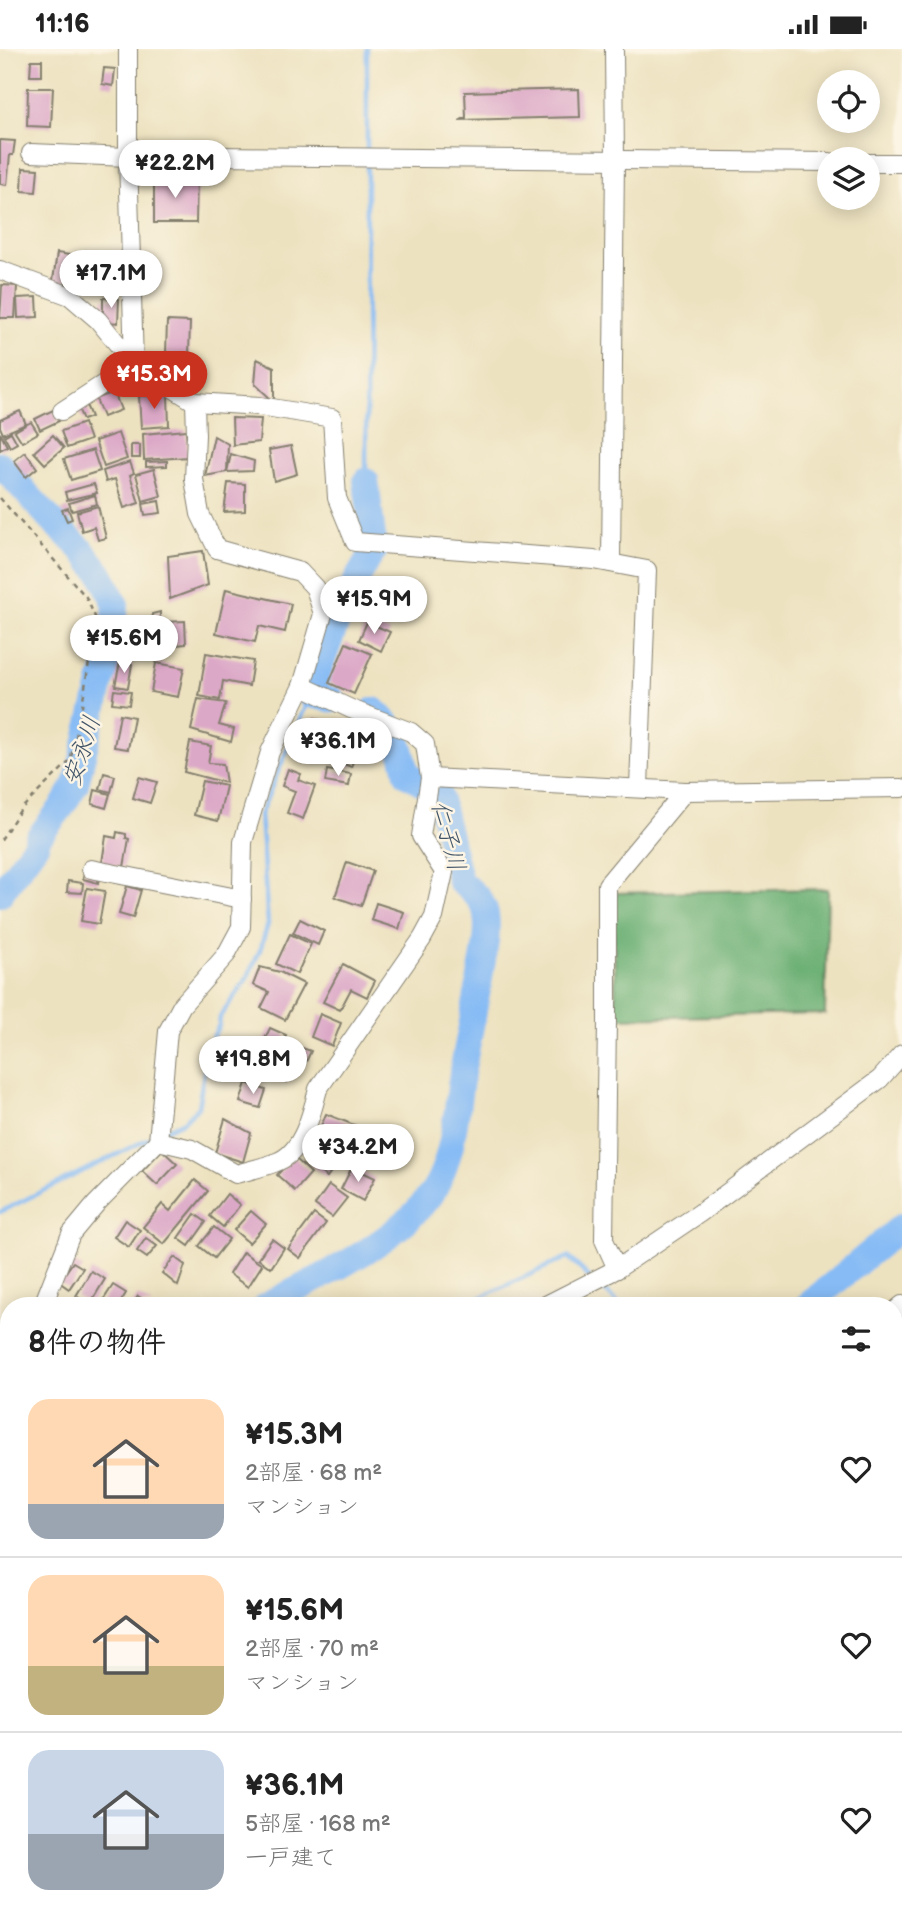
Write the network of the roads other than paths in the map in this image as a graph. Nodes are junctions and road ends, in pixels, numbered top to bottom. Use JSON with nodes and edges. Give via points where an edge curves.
{"nodes":[{"id":1,"x":128,"y":49,"type":"edge"},
{"id":2,"x":614,"y":49,"type":"edge"},
{"id":3,"x":32,"y":152,"type":"dead end"},
{"id":4,"x":128,"y":157,"type":"junction"},
{"id":5,"x":615,"y":160,"type":"junction"},
{"id":6,"x":817,"y":162,"type":"edge"},
{"id":7,"x":880,"y":163,"type":"edge"},
{"id":8,"x":902,"y":163,"type":"edge"},
{"id":9,"x":0,"y":270,"type":"edge"},
{"id":10,"x":134,"y":364,"type":"junction"},
{"id":11,"x":195,"y":402,"type":"junction"},
{"id":12,"x":62,"y":411,"type":"dead end"},
{"id":13,"x":611,"y":563,"type":"junction"},
{"id":14,"x":302,"y":686,"type":"junction"},
{"id":15,"x":430,"y":778,"type":"junction"},
{"id":16,"x":639,"y":787,"type":"junction"},
{"id":17,"x":902,"y":788,"type":"edge"},
{"id":18,"x":685,"y":791,"type":"junction"},
{"id":19,"x":91,"y":869,"type":"dead end"},
{"id":20,"x":242,"y":899,"type":"junction"},
{"id":21,"x":902,"y":1054,"type":"edge"},
{"id":22,"x":158,"y":1141,"type":"junction"},
{"id":23,"x":617,"y":1269,"type":"junction"},
{"id":24,"x":46,"y":1297,"type":"edge"},
{"id":25,"x":562,"y":1297,"type":"edge"}],
"edges":[{"from":1,"to":4,"type":"street"},
{"from":2,"to":5,"type":"street"},
{"from":3,"to":4,"type":"street"},
{"from":4,"to":5,"type":"street"},
{"from":4,"to":10,"type":"street"},
{"from":5,"to":6,"type":"street"},
{"from":5,"to":13,"type":"street"},
{"from":7,"to":8,"type":"street"},
{"from":9,"to":10,"type":"street","via":[[70,296],[98,320]]},
{"from":10,"to":11,"type":"street"},
{"from":10,"to":12,"type":"street"},
{"from":11,"to":13,"type":"street","via":[[260,405],[332,418],[337,498],[355,542]]},
{"from":11,"to":14,"type":"street","via":[[194,479],[200,514],[217,549],[300,572],[315,587],[323,614]]},
{"from":13,"to":16,"type":"street","via":[[647,570]]},
{"from":14,"to":15,"type":"street","via":[[411,732],[425,744]]},
{"from":14,"to":20,"type":"street","via":[[270,752],[243,842]]},
{"from":15,"to":16,"type":"street"},
{"from":15,"to":22,"type":"street","via":[[421,836],[444,872],[434,917],[318,1089],[302,1140],[282,1160],[236,1174],[192,1149]]},
{"from":16,"to":18,"type":"street"},
{"from":17,"to":18,"type":"street"},
{"from":18,"to":23,"type":"street","via":[[607,885],[604,1240]]},
{"from":19,"to":20,"type":"street"},
{"from":20,"to":22,"type":"street","via":[[241,927],[226,955],[182,1005],[168,1031]]},
{"from":21,"to":23,"type":"street","via":[[880,1079]]},
{"from":22,"to":24,"type":"street","via":[[71,1234]]},
{"from":23,"to":25,"type":"street"}]}
